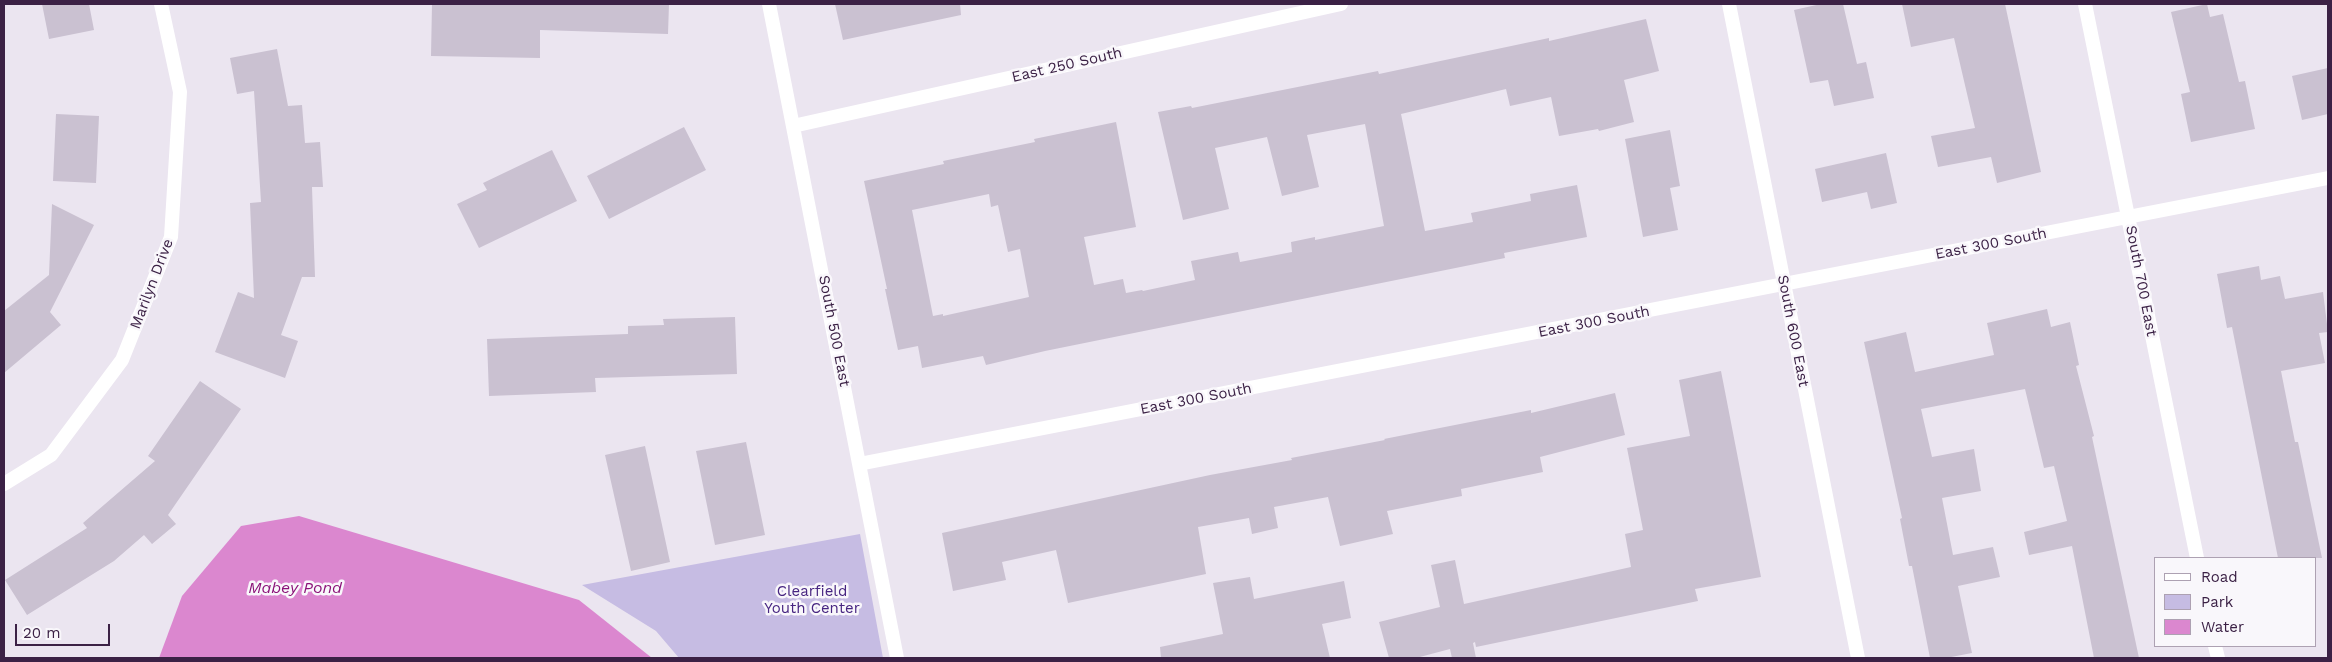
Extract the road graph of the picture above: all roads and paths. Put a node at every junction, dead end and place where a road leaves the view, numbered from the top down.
1 (161, 4) edge
2 (769, 4) edge
3 (1341, 4) edge
4 (1729, 4) edge
5 (2085, 4) edge
6 (793, 126) junction
7 (2328, 178) edge
8 (2128, 217) junction
9 (1784, 285) junction
10 (860, 464) junction
11 (4, 484) edge
12 (2197, 557) edge
13 (897, 658) edge
14 (1857, 658) edge

1 - 11 street, Marilyn Drive
2 - 6 street, South 500 East
3 - 6 street, East 250 South
4 - 9 street, South 600 East
5 - 8 street, South 700 East
6 - 10 street, South 500 East
7 - 8 street, East 300 South
8 - 9 street, East 300 South
8 - 12 street, South 700 East
9 - 10 street, East 300 South
9 - 14 street, South 600 East
10 - 13 street, South 500 East

